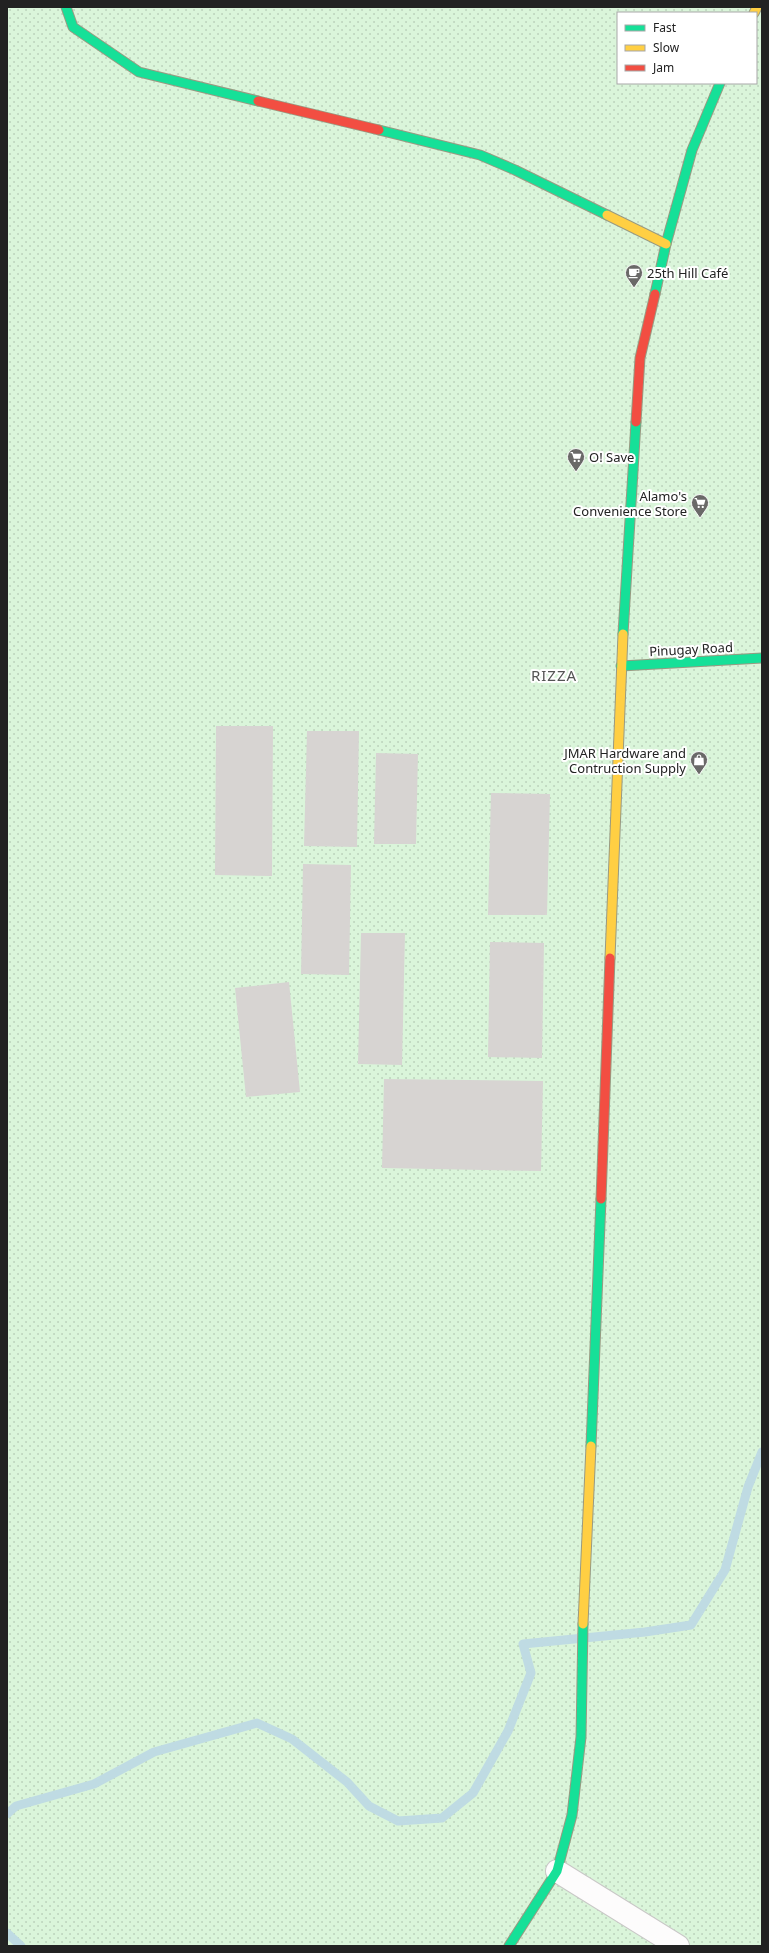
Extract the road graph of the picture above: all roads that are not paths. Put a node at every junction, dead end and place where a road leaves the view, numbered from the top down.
1 (66, 7) edge
2 (720, 84) edge
3 (666, 244) junction
4 (762, 658) edge
5 (621, 666) junction
6 (557, 1871) junction
7 (509, 1946) edge
8 (678, 1946) edge

1 - 3 main road
2 - 3 main road
3 - 5 main road
4 - 5 main road, Pinugay Road
5 - 6 main road
6 - 7 main road
6 - 8 street

